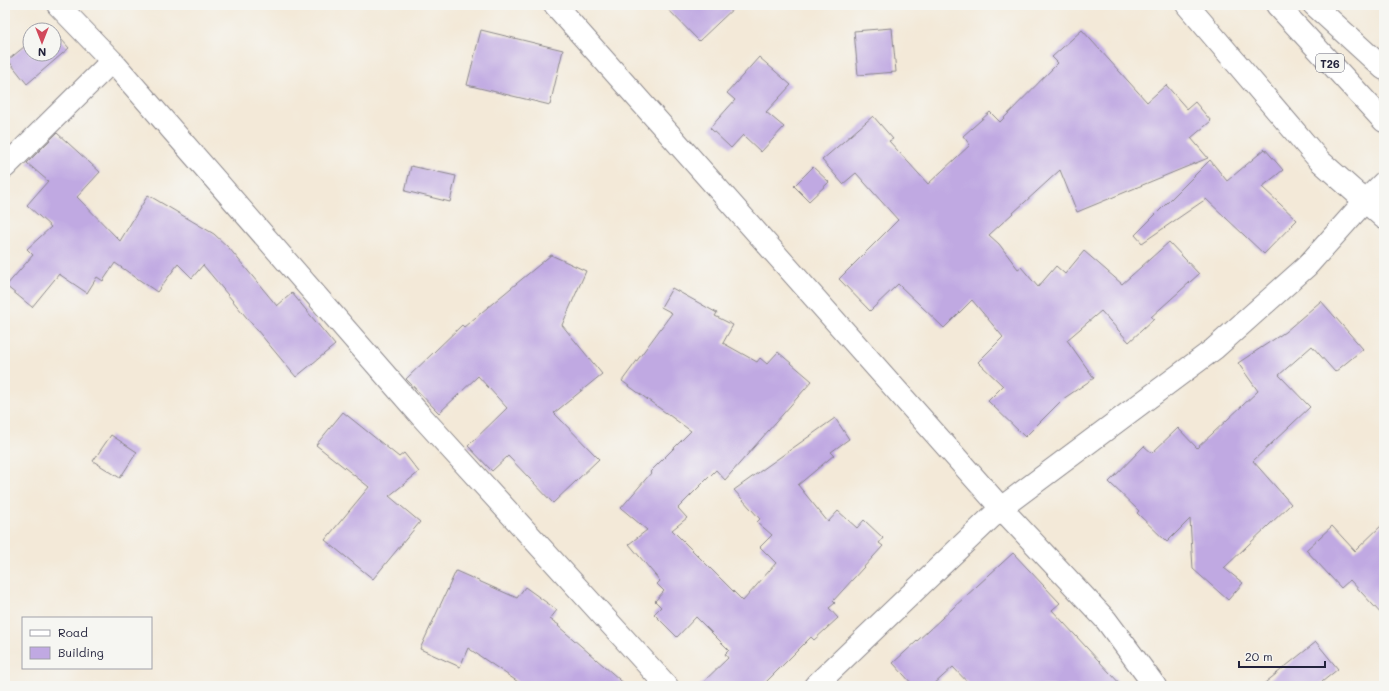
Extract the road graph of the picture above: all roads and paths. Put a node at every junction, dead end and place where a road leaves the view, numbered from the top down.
1 (58, 5) edge
2 (555, 5) edge
3 (1187, 5) edge
4 (1277, 5) edge
5 (1314, 5) edge
6 (112, 61) junction
7 (1384, 69) edge
8 (1384, 121) edge
9 (5, 167) edge
10 (1384, 182) edge
11 (1364, 201) junction
12 (1384, 218) edge
13 (1001, 508) junction
14 (668, 686) edge
15 (815, 686) edge
16 (1155, 686) edge

1 - 6 main road
2 - 13 main road
3 - 11 main road
4 - 8 main road, T26
5 - 7 main road
6 - 9 main road
6 - 14 main road
10 - 11 main road
11 - 12 main road
11 - 13 main road
13 - 15 main road
13 - 16 main road

